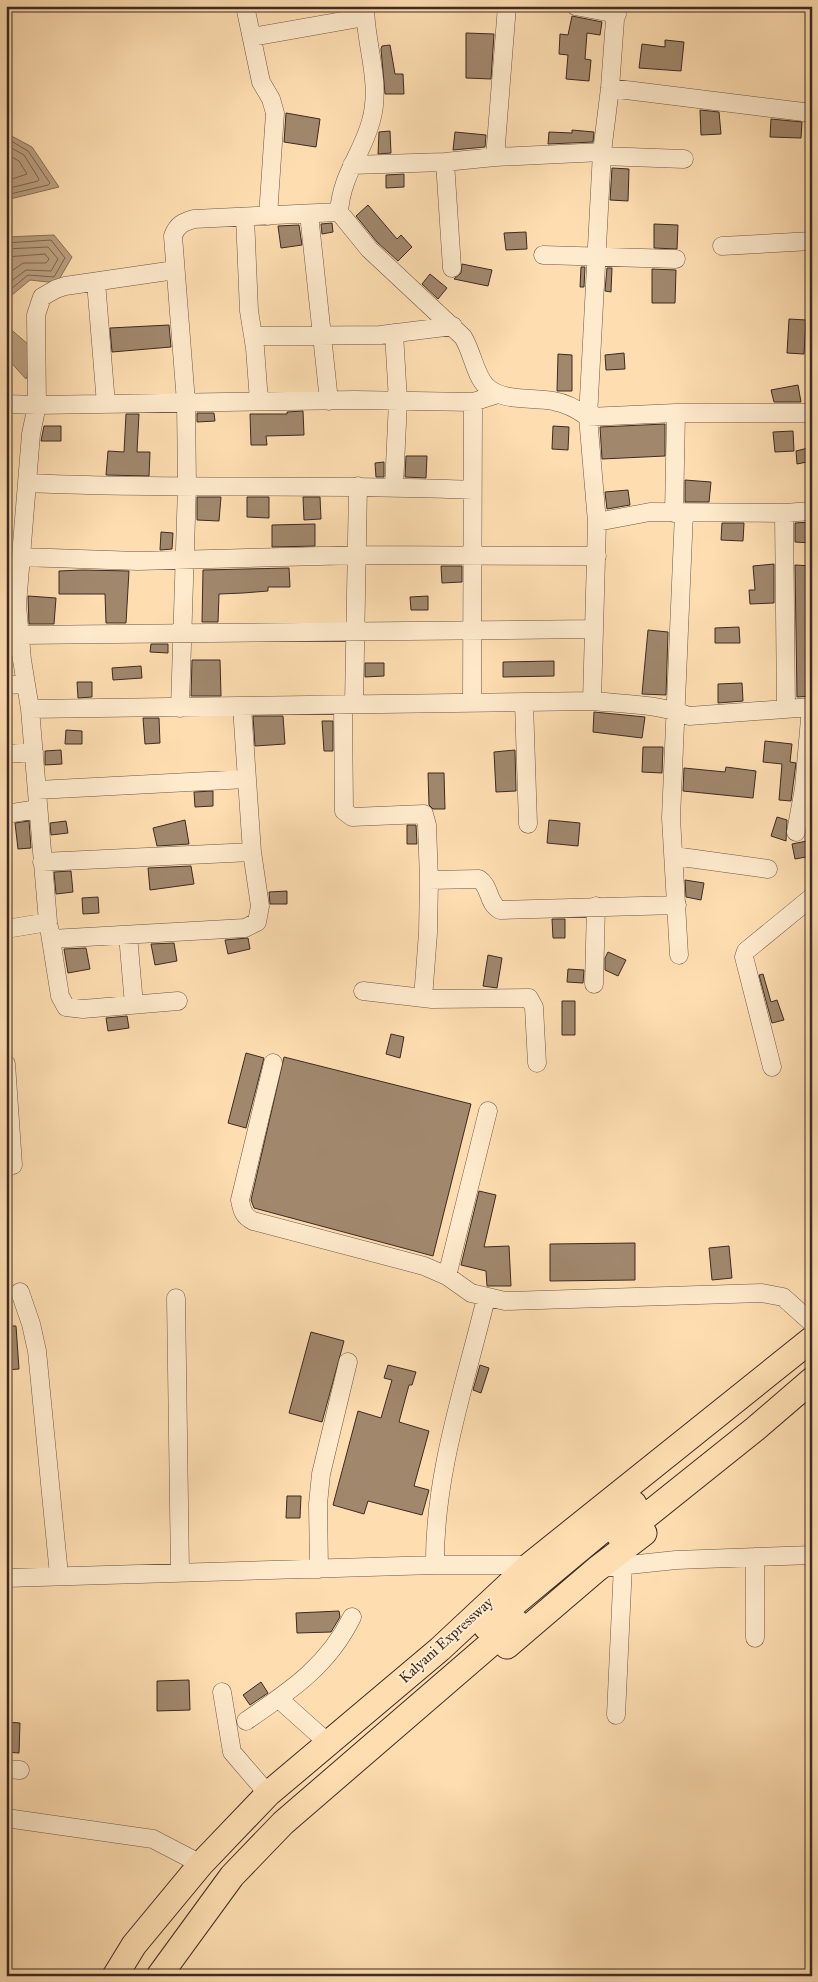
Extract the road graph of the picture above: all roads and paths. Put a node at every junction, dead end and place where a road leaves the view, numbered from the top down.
1 (245, 6) edge
2 (507, 6) edge
3 (576, 6) edge
4 (616, 10) edge
5 (365, 12) edge
6 (252, 37) junction
7 (610, 88) junction
8 (812, 114) edge
9 (602, 154) junction
10 (494, 157) junction
11 (684, 158) dead end
12 (445, 162) junction
13 (352, 165) junction
14 (339, 212) junction
15 (309, 214) junction
16 (268, 216) junction
17 (245, 217) junction
18 (812, 241) edge
19 (722, 246) dead end
20 (543, 254) dead end
21 (596, 257) junction
22 (676, 258) dead end
23 (452, 268) dead end
24 (174, 270) junction
25 (96, 282) junction
26 (453, 326) junction
27 (394, 333) junction
28 (321, 334) junction
29 (253, 336) junction
30 (495, 395) junction
31 (259, 401) junction
32 (329, 401) junction
33 (398, 401) junction
34 (186, 402) junction
35 (473, 402) junction
36 (6, 404) edge
37 (106, 404) junction
38 (37, 405) junction
39 (812, 413) edge
40 (676, 414) junction
41 (588, 416) junction
42 (27, 484) junction
43 (187, 486) junction
44 (358, 486) junction
45 (394, 487) junction
46 (472, 490) junction
47 (812, 511) edge
48 (679, 513) junction
49 (784, 513) junction
50 (598, 522) junction
51 (358, 555) junction
52 (471, 555) junction
53 (596, 556) junction
54 (22, 557) junction
55 (185, 559) junction
56 (471, 629) junction
57 (594, 629) junction
58 (354, 631) junction
59 (183, 634) junction
60 (16, 643) edge
61 (26, 684) junction
62 (6, 685) edge
63 (592, 701) junction
64 (472, 702) junction
65 (524, 702) junction
66 (349, 704) junction
67 (242, 707) junction
68 (811, 707) edge
69 (180, 708) junction
70 (786, 708) junction
71 (30, 709) junction
72 (675, 711) junction
73 (34, 752) junction
74 (6, 754) edge
75 (247, 780) junction
76 (37, 790) junction
77 (38, 808) junction
78 (6, 814) edge
79 (528, 824) dead end
80 (796, 832) dead end
81 (252, 852) junction
82 (674, 856) junction
83 (42, 862) junction
84 (768, 869) dead end
85 (429, 880) junction
86 (812, 897) edge
87 (677, 905) junction
88 (596, 906) junction
89 (6, 929) edge
90 (49, 930) junction
91 (128, 935) junction
92 (679, 956) dead end
93 (594, 984) dead end
94 (363, 991) dead end
95 (423, 998) junction
96 (178, 1001) dead end
97 (134, 1005) junction
98 (273, 1063) dead end
99 (537, 1063) dead end
100 (6, 1064) edge
101 (772, 1067) dead end
102 (488, 1110) dead end
103 (13, 1166) dead end
104 (447, 1276) junction
105 (20, 1292) dead end
106 (176, 1298) dead end
107 (486, 1298) junction
108 (812, 1323) edge
109 (812, 1339) edge
110 (812, 1355) edge
111 (348, 1362) dead end
112 (812, 1380) edge
113 (812, 1399) edge
114 (812, 1555) edge
115 (755, 1557) junction
116 (435, 1565) junction
117 (530, 1565) junction
118 (623, 1565) junction
119 (319, 1569) junction
120 (597, 1569) junction
121 (180, 1572) junction
122 (59, 1575) junction
123 (6, 1578) edge
124 (352, 1617) dead end
125 (755, 1638) dead end
126 (222, 1692) dead end
127 (279, 1699) junction
128 (616, 1715) dead end
129 (246, 1722) dead end
130 (327, 1742) junction
131 (268, 1794) junction
132 (6, 1818) edge
133 (201, 1864) junction
134 (115, 1976) edge
135 (130, 1976) edge
136 (159, 1976) edge
137 (172, 1976) edge

1 - 6 street
2 - 10 street
3 - 4 street
4 - 7 street
5 - 6 street
5 - 13 street
6 - 16 street
7 - 8 street
7 - 9 street
9 - 10 street
9 - 11 street
9 - 21 street
10 - 12 street
12 - 13 street
12 - 23 street
13 - 14 street
14 - 15 street
14 - 26 street
15 - 16 street
15 - 28 street
16 - 17 street
17 - 24 street
17 - 29 street
18 - 19 street
20 - 21 street
21 - 22 street
21 - 41 street
24 - 25 street
24 - 34 street
25 - 37 street
25 - 38 street
26 - 27 street
26 - 30 street
27 - 28 street
27 - 33 street
28 - 29 street
28 - 32 street
29 - 31 street
30 - 35 street
30 - 41 street
31 - 32 street
31 - 34 street
32 - 33 street
33 - 35 street
33 - 45 street
34 - 37 street
34 - 43 street
35 - 46 street
36 - 38 street
37 - 38 street
38 - 42 street
39 - 40 street
40 - 41 street
40 - 48 street
41 - 50 street
42 - 43 street
42 - 54 street
43 - 44 street
43 - 55 street
44 - 45 street
44 - 51 street
45 - 46 street
46 - 52 street
47 - 49 street
48 - 49 street
48 - 50 street
48 - 72 street
49 - 70 street
50 - 53 street
51 - 52 street
51 - 55 street
51 - 58 street
52 - 53 street
52 - 56 street
53 - 57 street
54 - 55 street
54 - 60 street
55 - 59 street
56 - 57 street
56 - 58 street
56 - 64 street
57 - 63 street
58 - 59 street
58 - 66 street
59 - 60 street
59 - 69 street
60 - 61 street
61 - 62 street
61 - 71 street
63 - 65 street
63 - 72 street
64 - 65 street
64 - 66 street
65 - 79 street
66 - 67 street
66 - 85 street
67 - 69 street
67 - 75 street
68 - 70 street
68 - 80 street
69 - 71 street
70 - 72 street
71 - 73 street
72 - 82 street
73 - 74 street
73 - 76 street
75 - 76 street
75 - 81 street
76 - 77 street
77 - 78 street
77 - 83 street
81 - 83 street
81 - 91 street
82 - 84 street
82 - 87 street
83 - 90 street
85 - 88 street
85 - 95 street
86 - 101 street
87 - 88 street
87 - 92 street
88 - 93 street
89 - 90 street
90 - 91 street
90 - 97 street
91 - 97 street
94 - 95 street
95 - 99 street
96 - 97 street
98 - 104 street
100 - 103 street
102 - 104 street
104 - 107 street
105 - 122 street
106 - 121 street
107 - 108 street
107 - 116 street
109 - 117 highway, Kalyani Expressway
110 - 135 highway
111 - 119 street
112 - 136 highway
113 - 120 highway
114 - 115 street
115 - 118 street
115 - 125 street
116 - 117 street
116 - 119 street
117 - 130 highway, Kalyani Expressway
118 - 120 street
118 - 128 street
119 - 121 street
120 - 137 highway
121 - 122 street
122 - 123 street
124 - 127 street
126 - 131 street
127 - 129 street
127 - 130 street
130 - 131 highway, Kalyani Expressway
131 - 133 highway, Kalyani Expressway
132 - 133 street
133 - 134 highway, Kalyani Expressway

